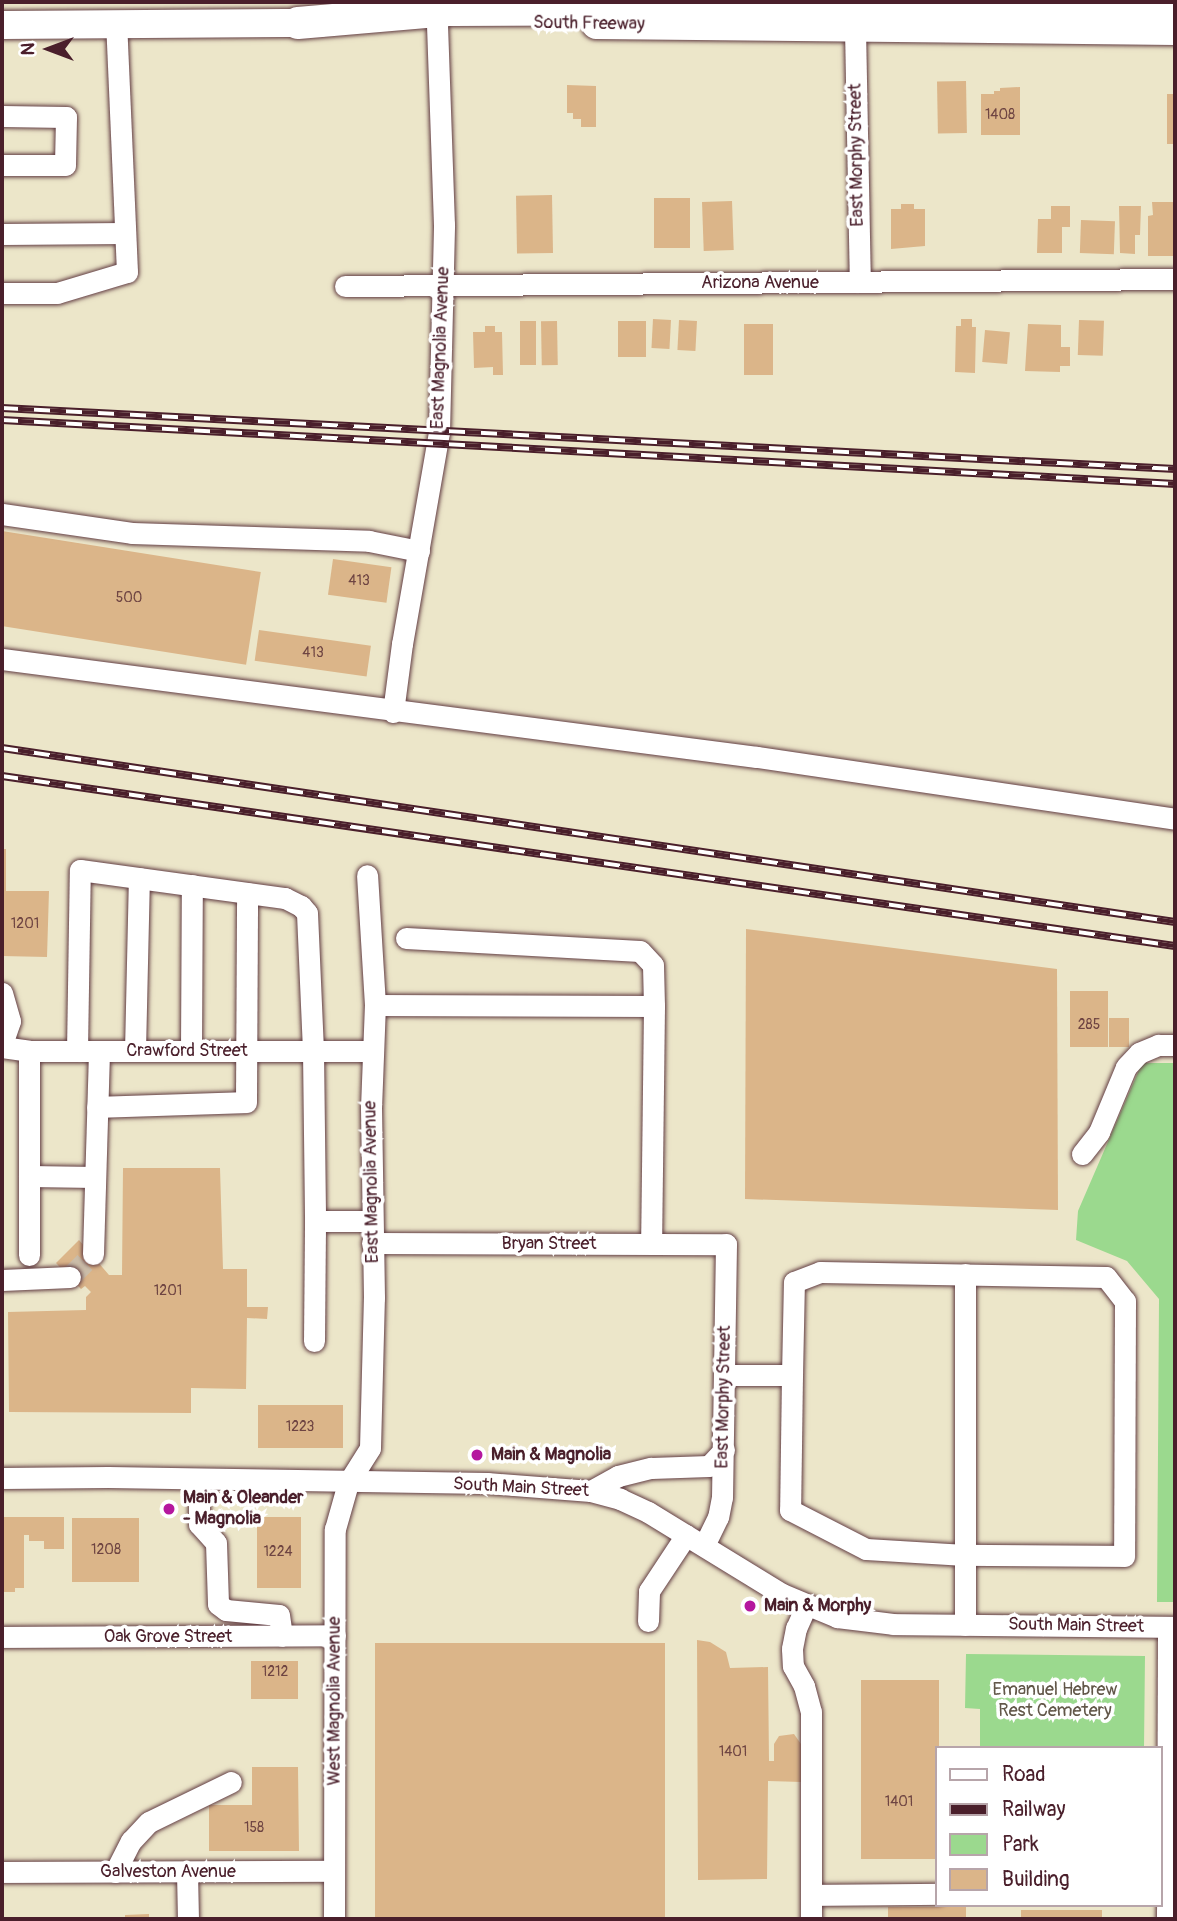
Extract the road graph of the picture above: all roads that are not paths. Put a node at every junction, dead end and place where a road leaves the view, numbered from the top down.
1 (1175, 7) edge
2 (437, 22) junction
3 (298, 23) junction
4 (116, 24) junction
5 (2, 25) edge
6 (855, 28) junction
7 (1175, 31) edge
8 (2, 116) edge
9 (2, 165) edge
10 (125, 233) junction
11 (2, 234) edge
12 (1175, 279) edge
13 (860, 282) junction
14 (442, 285) junction
15 (345, 286) dead end
16 (2, 293) edge
17 (2, 514) edge
18 (419, 551) junction
19 (2, 659) edge
20 (393, 712) junction
21 (1175, 819) edge
22 (367, 875) dead end
23 (139, 878) junction
24 (192, 885) junction
25 (247, 893) junction
26 (406, 938) dead end
27 (2, 993) edge
28 (375, 1005) junction
29 (654, 1006) junction
30 (1167, 1045) edge
31 (2, 1046) edge
32 (29, 1051) junction
33 (88, 1051) junction
34 (135, 1051) junction
35 (191, 1051) junction
36 (245, 1051) junction
37 (313, 1051) junction
38 (372, 1051) junction
39 (97, 1107) junction
40 (1083, 1154) dead end
41 (29, 1176) junction
42 (95, 1177) junction
43 (316, 1221) junction
44 (372, 1222) junction
45 (372, 1244) junction
46 (651, 1244) junction
47 (726, 1244) joint
48 (93, 1254) tunnel mouth
49 (29, 1255) dead end
50 (965, 1274) junction
51 (70, 1277) tunnel mouth
52 (2, 1280) edge
53 (314, 1341) dead end
54 (724, 1375) junction
55 (792, 1375) junction
56 (723, 1450) junction
57 (2, 1478) edge
58 (199, 1479) junction
59 (348, 1483) junction
60 (592, 1490) junction
61 (695, 1540) junction
62 (965, 1555) junction
63 (807, 1606) junction
64 (648, 1621) dead end
65 (965, 1625) junction
66 (1172, 1627) edge
67 (335, 1635) junction
68 (282, 1636) junction
69 (2, 1637) edge
70 (232, 1782) dead end
71 (334, 1871) junction
72 (2, 1872) edge
73 (115, 1872) junction
74 (187, 1872) junction
75 (936, 1894) edge
76 (811, 1895) junction
77 (188, 1919) edge
78 (334, 1919) edge
79 (811, 1919) edge
80 (1167, 1919) edge

1 - 3 highway
2 - 3 main road, South Freeway
2 - 6 main road, South Freeway
2 - 14 street, East Magnolia Avenue
3 - 4 main road, South Freeway
4 - 5 main road, South Freeway
4 - 10 street
6 - 7 main road, South Freeway
6 - 13 street, East Morphy Street
8 - 9 street
10 - 11 street
10 - 16 street
12 - 13 street, Arizona Avenue
13 - 14 street, Arizona Avenue
14 - 15 street, Arizona Avenue
14 - 18 street, East Magnolia Avenue
17 - 18 street
18 - 20 street, East Magnolia Avenue
19 - 20 street
20 - 21 street
22 - 28 street, East Magnolia Avenue
23 - 24 street
23 - 33 street
23 - 34 street
24 - 25 street
24 - 35 street
25 - 36 street
25 - 37 street
26 - 29 street
27 - 31 street
28 - 29 street
28 - 38 street, East Magnolia Avenue
29 - 46 street
30 - 40 street
31 - 32 street, Crawford Street
32 - 33 street, Crawford Street
32 - 41 street
33 - 34 street, Crawford Street
33 - 39 street
34 - 35 street, Crawford Street
35 - 36 street, Crawford Street
36 - 37 street, Crawford Street
36 - 39 street
37 - 38 street, Crawford Street
37 - 43 street
38 - 44 street, East Magnolia Avenue
39 - 42 street
41 - 42 street
41 - 49 street
42 - 48 street
43 - 44 street
43 - 53 street
44 - 45 street, East Magnolia Avenue
45 - 46 street, Bryan Street
45 - 59 street, East Magnolia Avenue
46 - 47 street, Bryan Street
47 - 54 street, East Morphy Street
50 - 55 street
50 - 62 street
50 - 62 street
51 - 52 street
54 - 55 street
54 - 56 street, East Morphy Street
55 - 62 street
56 - 60 street
56 - 61 street, East Morphy Street
57 - 58 street, South Main Street
58 - 59 street, South Main Street
58 - 68 street
59 - 60 street, South Main Street
59 - 67 street, West Magnolia Avenue
60 - 61 street, South Main Street
61 - 63 street, South Main Street
61 - 64 street, East Morphy Street
62 - 65 street
63 - 65 street, South Main Street
63 - 76 street
65 - 66 street, South Main Street
66 - 80 street
67 - 68 street, Oak Grove Street
67 - 71 street, West Magnolia Avenue
68 - 69 street, Oak Grove Street
70 - 73 street
71 - 74 street, Galveston Avenue
71 - 78 street, West Magnolia Avenue
72 - 73 street, Galveston Avenue
73 - 74 street, Galveston Avenue
74 - 77 street
75 - 76 street
76 - 79 street

